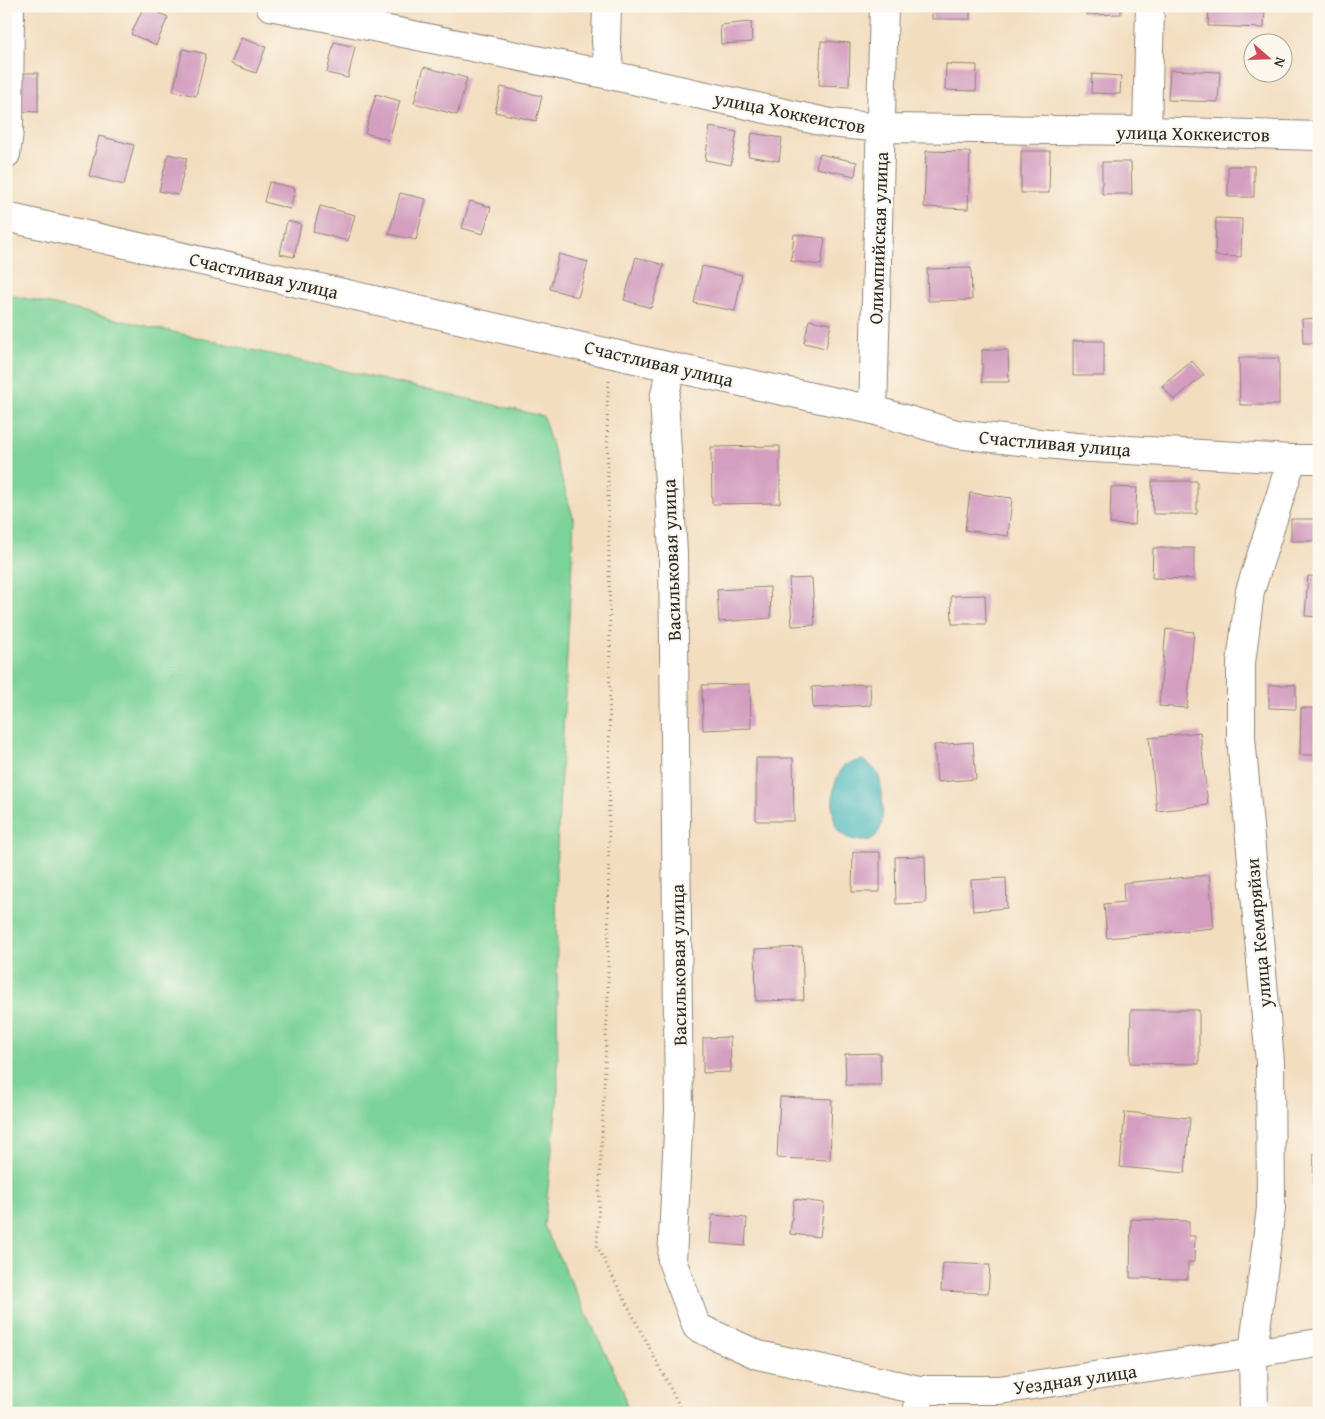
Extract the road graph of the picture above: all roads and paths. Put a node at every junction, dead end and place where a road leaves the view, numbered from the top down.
1 (10, 6) edge
2 (270, 6) edge
3 (606, 6) edge
4 (884, 6) edge
5 (1150, 6) edge
6 (334, 13) edge
7 (610, 75) junction
8 (882, 128) junction
9 (1148, 131) junction
10 (1319, 136) edge
11 (6, 154) edge
12 (6, 217) edge
13 (611, 353) junction
14 (671, 367) junction
15 (874, 410) junction
16 (1292, 459) junction
17 (1319, 459) edge
18 (1319, 1343) edge
19 (1253, 1353) junction
20 (919, 1401) edge
21 (684, 1413) edge
22 (1254, 1413) edge

1 - 11 street
2 - 6 street, улица Хоккеистов
3 - 7 street
4 - 8 street, Олимпийская улица
5 - 9 street
6 - 7 street, улица Хоккеистов
7 - 8 street, улица Хоккеистов
8 - 9 street, улица Хоккеистов
8 - 15 street, Олимпийская улица
9 - 10 street, улица Хоккеистов
12 - 13 street, Счастливая улица
13 - 14 street, Счастливая улица
13 - 21 path
14 - 15 street, Счастливая улица
14 - 20 street, Васильковая улица
15 - 16 street, Счастливая улица
16 - 17 street, Счастливая улица
16 - 19 street, улица Кемяряйзи
18 - 19 street, Уездная улица
19 - 20 street, Уездная улица
19 - 22 street, улица Кемяряйзи

